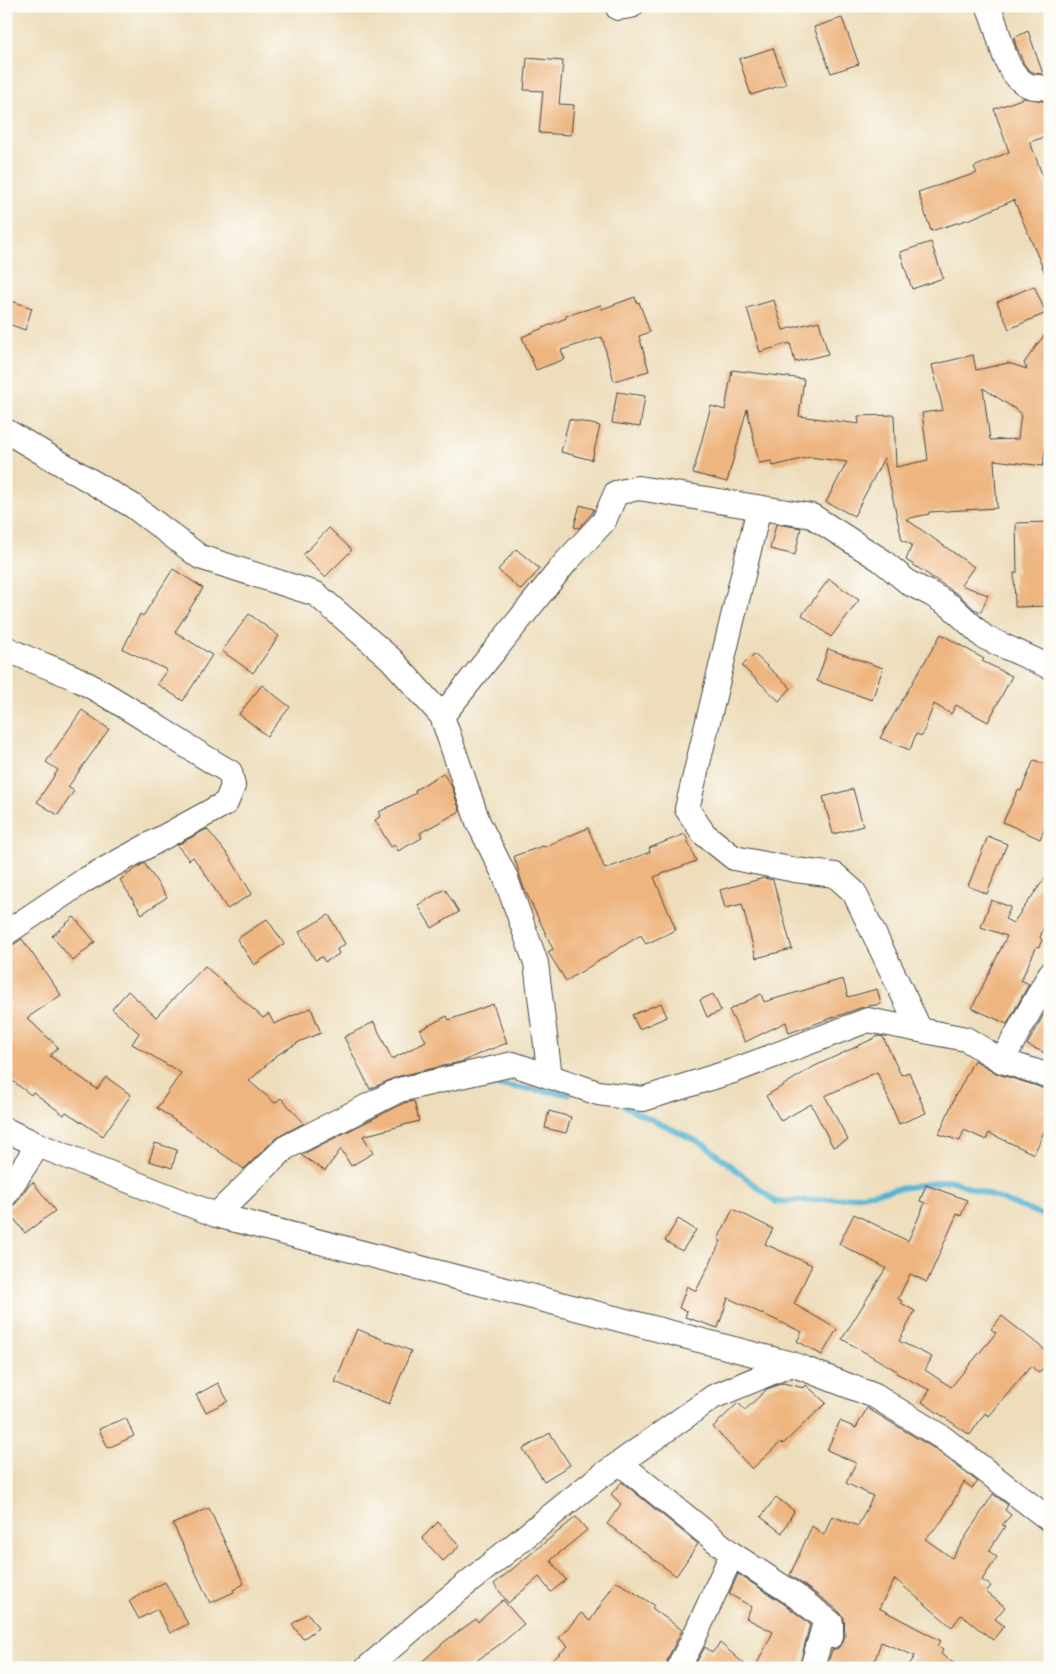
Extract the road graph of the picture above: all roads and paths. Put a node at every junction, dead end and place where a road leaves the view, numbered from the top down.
1 (988, 6) edge
2 (1050, 88) edge
3 (6, 432) edge
4 (759, 508) junction
5 (6, 648) edge
6 (1050, 667) edge
7 (442, 716) junction
8 (6, 933) edge
9 (1050, 974) edge
10 (920, 1030) junction
11 (1002, 1061) junction
12 (1050, 1076) edge
13 (550, 1077) junction
14 (6, 1130) edge
15 (38, 1145) junction
16 (6, 1194) edge
17 (216, 1215) junction
18 (792, 1364) junction
19 (620, 1463) junction
20 (1050, 1520) edge
21 (732, 1554) junction
22 (367, 1668) edge
23 (683, 1668) edge
24 (812, 1668) edge

1 - 2 street
3 - 7 street
4 - 6 street
4 - 7 street
4 - 10 street
5 - 8 street
7 - 13 street
9 - 11 street
10 - 11 street
10 - 13 street
11 - 12 street
13 - 17 street
14 - 15 street
15 - 16 street
15 - 17 street
17 - 18 street
18 - 19 street
18 - 20 street
19 - 21 street
19 - 22 street
21 - 23 street
21 - 24 street

